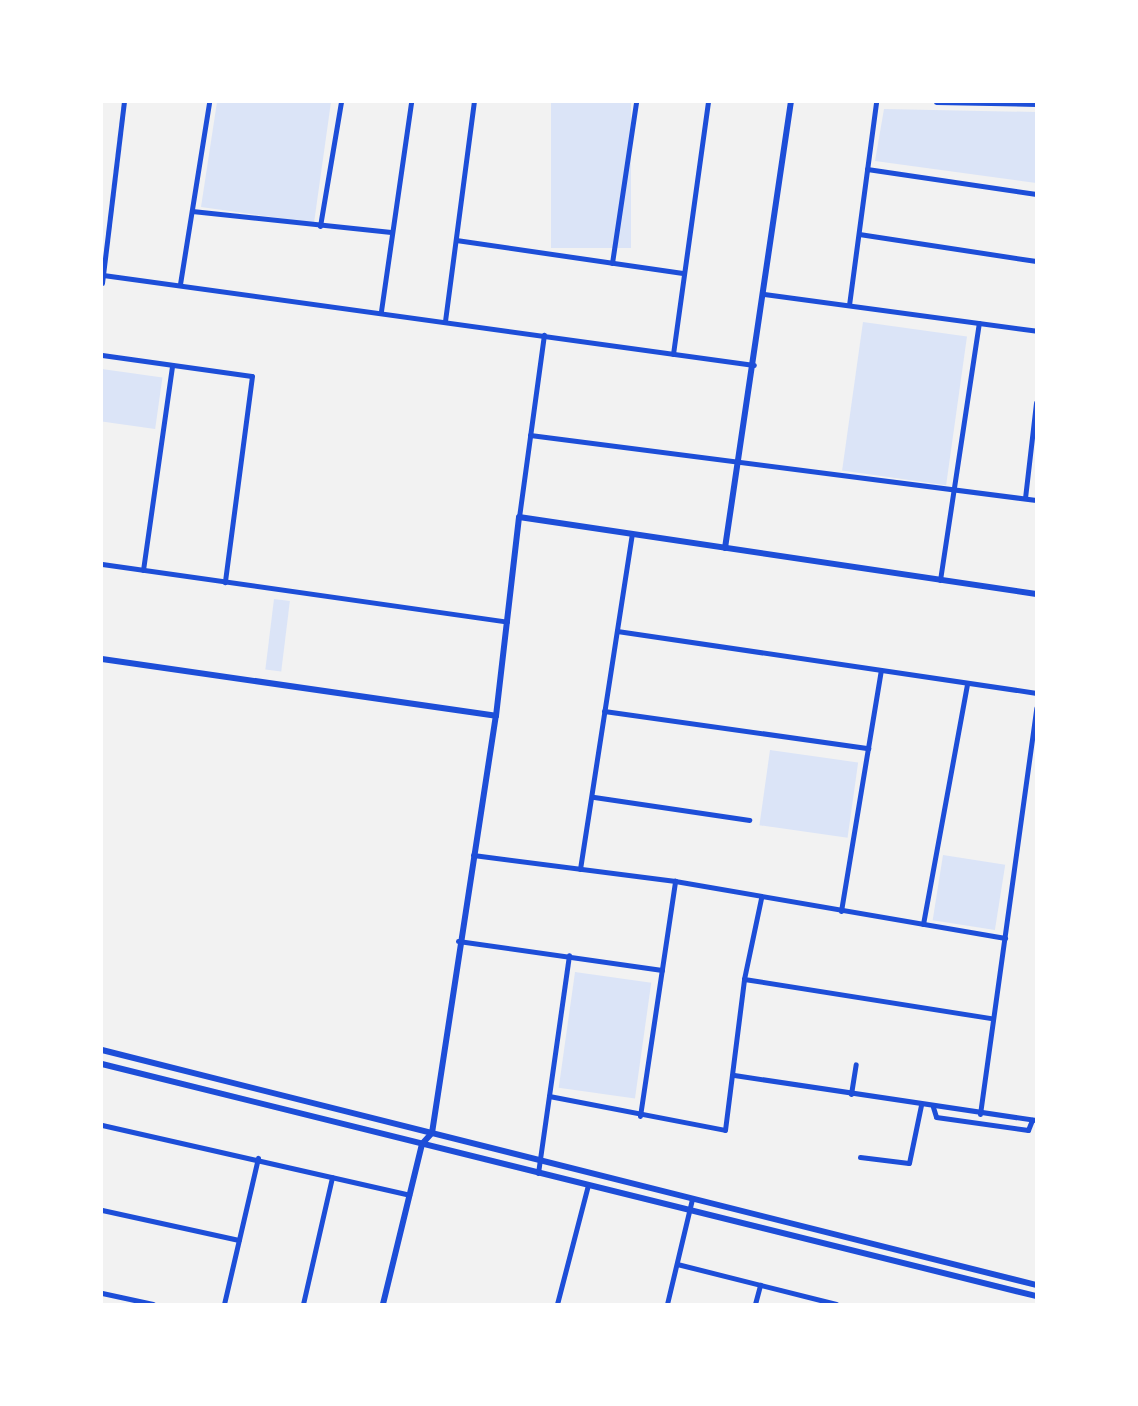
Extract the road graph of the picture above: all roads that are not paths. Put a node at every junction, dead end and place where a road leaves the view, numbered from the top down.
1 (124, 102) edge
2 (209, 102) edge
3 (341, 102) edge
4 (411, 102) edge
5 (474, 102) edge
6 (636, 102) edge
7 (708, 102) edge
8 (791, 102) edge
9 (876, 102) edge
10 (936, 102) edge
11 (1037, 104) edge
12 (867, 169) junction
13 (1037, 194) edge
14 (192, 211) junction
15 (320, 226) junction
16 (391, 232) junction
17 (859, 234) junction
18 (456, 240) junction
19 (1037, 261) edge
20 (612, 263) junction
21 (683, 273) junction
22 (103, 275) edge
23 (102, 284) edge
24 (180, 284) junction
25 (765, 294) junction
26 (849, 305) junction
27 (381, 312) junction
28 (445, 321) junction
29 (979, 323) junction
30 (1037, 331) edge
31 (544, 335) junction
32 (673, 354) junction
33 (102, 355) edge
34 (172, 365) junction
35 (754, 365) junction
36 (1037, 403) edge
37 (530, 435) junction
38 (739, 459) junction
39 (953, 488) junction
40 (1025, 498) junction
41 (1037, 500) edge
42 (519, 517) junction
43 (632, 534) junction
44 (725, 548) junction
45 (102, 564) edge
46 (143, 570) junction
47 (940, 580) junction
48 (225, 582) junction
49 (1037, 594) edge
50 (507, 622) junction
51 (617, 631) junction
52 (102, 659) edge
53 (881, 670) junction
54 (967, 684) junction
55 (1037, 692) edge
56 (1037, 708) edge
57 (604, 711) junction
58 (496, 716) junction
59 (868, 748) junction
60 (594, 797) junction
61 (749, 820) dead end
62 (473, 855) junction
63 (580, 869) junction
64 (675, 881) junction
65 (761, 898) junction
66 (841, 911) junction
67 (923, 924) junction
68 (1005, 937) junction
69 (458, 941) junction
70 (569, 955) junction
71 (662, 970) junction
72 (744, 979) junction
73 (991, 1018) junction
74 (102, 1050) edge
75 (102, 1064) edge
76 (856, 1064) dead end
77 (734, 1075) junction
78 (851, 1094) junction
79 (549, 1096) junction
80 (921, 1105) junction
81 (933, 1107) junction
82 (980, 1114) junction
83 (640, 1116) junction
84 (1034, 1120) edge
85 (102, 1125) edge
86 (432, 1133) junction
87 (422, 1144) junction
88 (860, 1157) dead end
89 (258, 1158) junction
90 (539, 1160) junction
91 (538, 1172) junction
92 (332, 1177) junction
93 (588, 1185) junction
94 (409, 1195) junction
95 (692, 1199) junction
96 (102, 1210) edge
97 (689, 1211) junction
98 (239, 1240) junction
99 (677, 1264) junction
100 (760, 1285) junction
101 (1037, 1285) edge
102 (102, 1293) edge
103 (1037, 1296) edge
104 (825, 1303) edge
105 (153, 1304) edge
106 (224, 1304) edge
107 (303, 1304) edge
108 (383, 1304) edge
109 (556, 1304) edge
110 (667, 1304) edge
111 (755, 1304) edge
112 (836, 1304) edge

1 - 22 street
2 - 14 street
3 - 15 street
4 - 16 street
5 - 18 street
6 - 20 street
7 - 21 street
8 - 25 street
9 - 12 street
10 - 11 street
12 - 13 street
12 - 17 street
14 - 15 street
14 - 24 street
15 - 16 street
16 - 27 street
17 - 19 street
17 - 26 street
18 - 20 street
18 - 28 street
20 - 21 street
21 - 32 street
22 - 23 street
22 - 24 street
24 - 27 street
25 - 26 street
25 - 35 street
26 - 29 street
27 - 28 street
28 - 31 street
29 - 30 street
29 - 39 street
31 - 32 street
31 - 37 street
32 - 35 street
33 - 34 street
34 - 46 street
34 - 48 street
35 - 38 street
36 - 40 street
37 - 38 street
37 - 42 street
38 - 39 street
38 - 44 street
39 - 40 street
39 - 47 street
40 - 41 street
42 - 43 street
42 - 50 street
43 - 44 street
43 - 51 street
44 - 47 street
45 - 46 street
46 - 48 street
47 - 49 street
48 - 50 street
50 - 58 street
51 - 53 street
51 - 57 street
52 - 58 street
53 - 54 street
53 - 59 street
54 - 55 street
54 - 67 street
56 - 68 street
57 - 59 street
57 - 60 street
58 - 62 street
59 - 66 street
60 - 61 street
60 - 63 street
62 - 63 street
62 - 69 street
63 - 64 street
64 - 65 street
64 - 71 street
65 - 66 street
65 - 72 street
66 - 67 street
67 - 68 street
68 - 73 street
69 - 70 street
69 - 86 street
70 - 71 street
70 - 79 street
71 - 83 street
72 - 73 street
72 - 77 street
73 - 82 street
74 - 86 street
75 - 87 street
76 - 78 street
77 - 78 street
77 - 83 street
78 - 80 street
79 - 83 street
79 - 90 street
80 - 81 street
80 - 88 street
81 - 82 street
81 - 84 street
82 - 84 street
85 - 89 street
86 - 87 street
86 - 90 street
87 - 91 street
87 - 94 street
89 - 92 street
89 - 98 street
90 - 91 street
90 - 95 street
91 - 93 street
92 - 94 street
92 - 107 street
93 - 97 street
93 - 109 street
94 - 108 street
95 - 97 street
95 - 101 street
96 - 98 street
97 - 99 street
97 - 103 street
98 - 106 street
99 - 100 street
99 - 110 street
100 - 104 street
100 - 111 street
102 - 105 street
104 - 112 street

